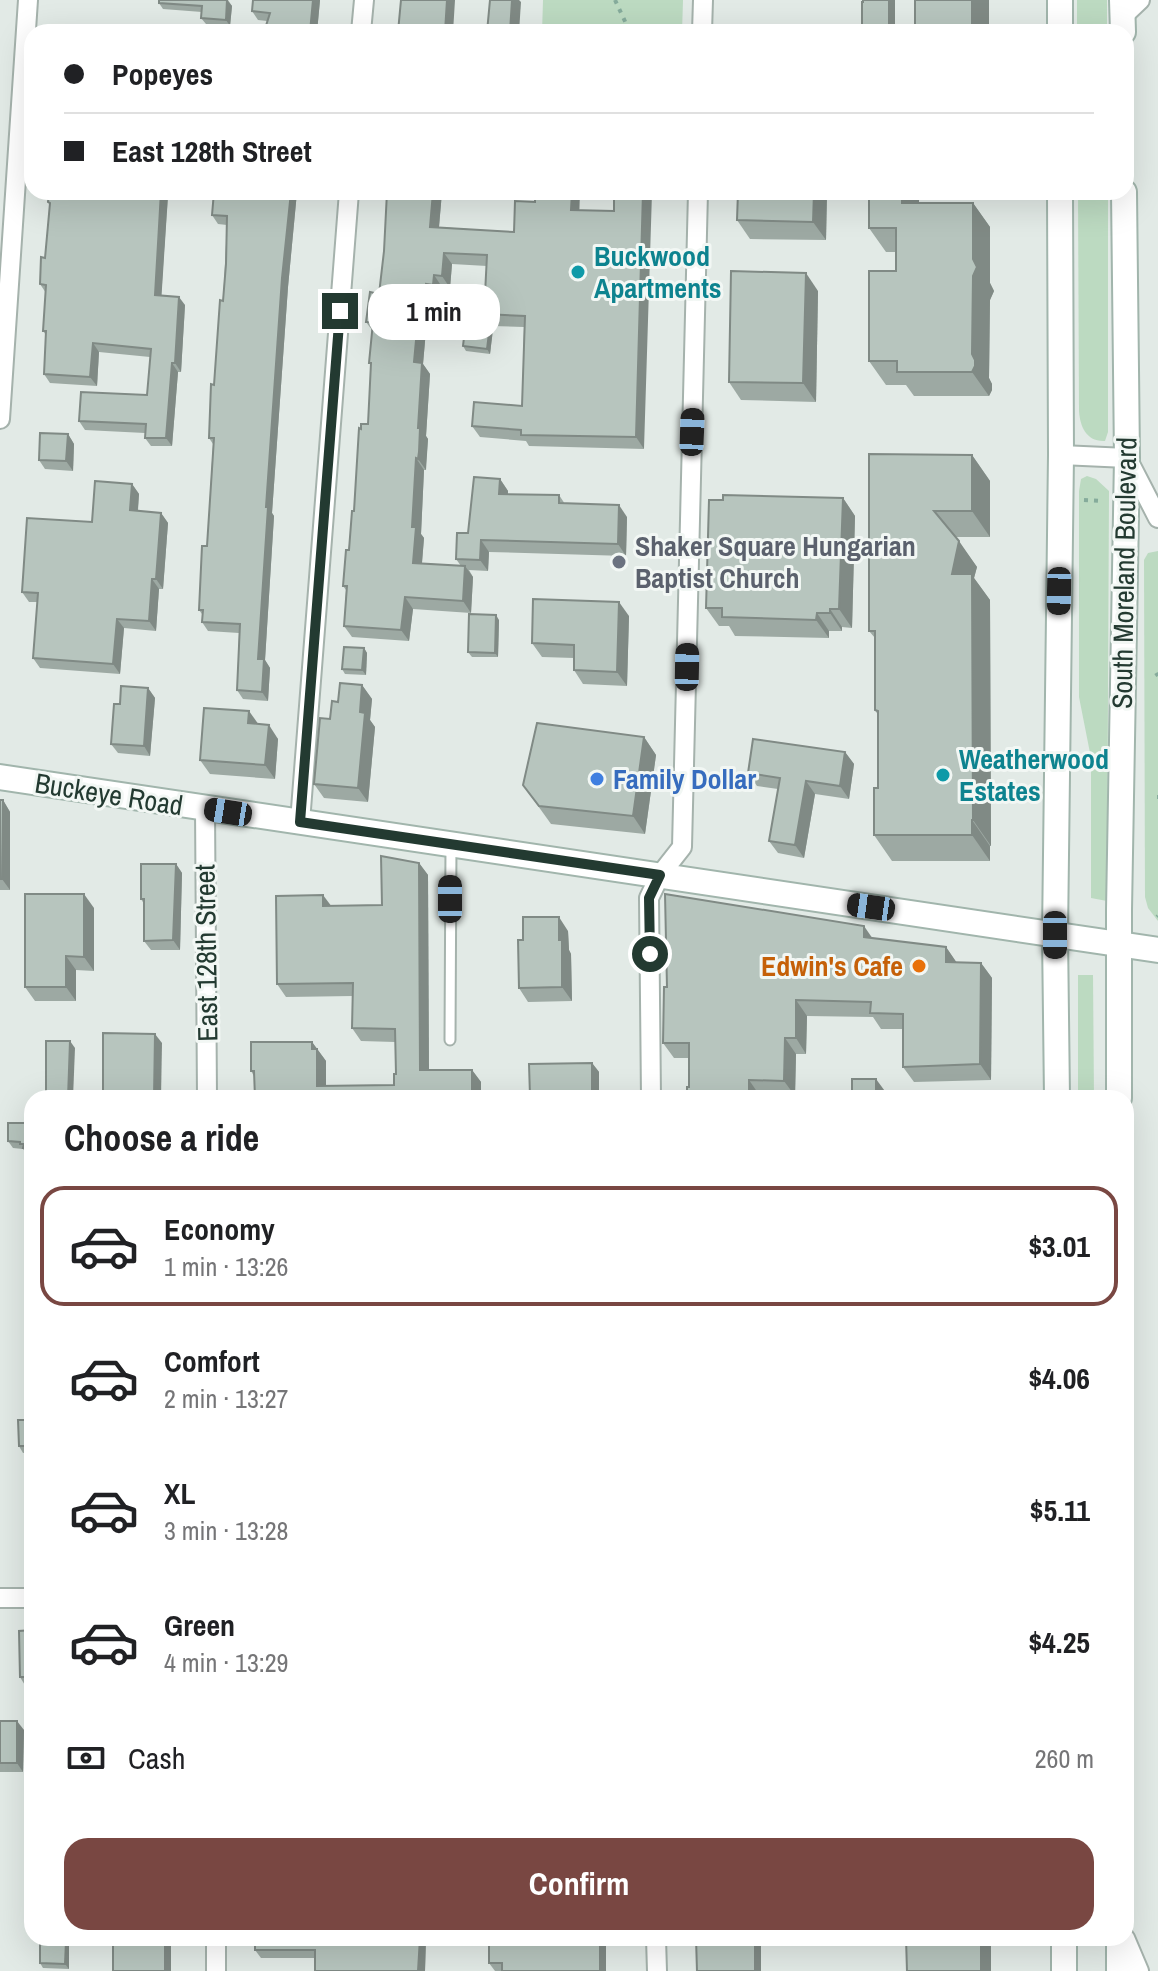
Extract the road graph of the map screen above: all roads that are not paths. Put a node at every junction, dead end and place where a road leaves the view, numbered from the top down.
1 (28, 0) edge
2 (364, 0) edge
3 (703, 0) edge
4 (1060, 0) edge
5 (26, 24) edge
6 (362, 24) edge
7 (702, 24) edge
8 (1060, 24) edge
9 (24, 60) edge
10 (348, 200) edge
11 (698, 200) edge
12 (1060, 200) edge
13 (1124, 200) edge
14 (0, 419) edge
15 (1061, 455) junction
16 (1127, 458) junction
17 (1158, 518) edge
18 (0, 777) edge
19 (205, 808) junction
20 (300, 822) junction
21 (451, 845) junction
22 (660, 875) junction
23 (1055, 935) junction
24 (1119, 944) junction
25 (1158, 950) edge
26 (450, 1040) dead end
27 (207, 1090) edge
28 (651, 1090) edge
29 (1057, 1090) edge
30 (1119, 1090) edge
31 (0, 1598) edge
32 (24, 1598) edge
33 (216, 1946) edge
34 (656, 1946) edge
35 (1064, 1946) edge
36 (1121, 1946) edge
37 (1126, 1946) edge
38 (216, 1971) edge
39 (657, 1971) edge
40 (1064, 1971) edge
41 (1119, 1971) edge
42 (1139, 1971) edge

1 - 5 street
2 - 6 street
3 - 7 street
4 - 8 street
9 - 14 street
10 - 20 street
11 - 22 street
12 - 15 street
13 - 16 street, South Moreland Boulevard
15 - 16 street
15 - 23 street
16 - 17 street
16 - 24 street, South Moreland Boulevard
18 - 19 street, Buckeye Road
19 - 20 street, Buckeye Road
19 - 27 street, East 128th Street
20 - 21 street, Buckeye Road
21 - 22 street, Buckeye Road
21 - 26 lane
22 - 23 street, Buckeye Road
22 - 28 street
23 - 24 street, Buckeye Road
23 - 29 street
24 - 25 street, Buckeye Road
24 - 30 street, South Moreland Boulevard
31 - 32 street
33 - 38 street
34 - 39 street
35 - 40 street
36 - 41 street
37 - 42 street

